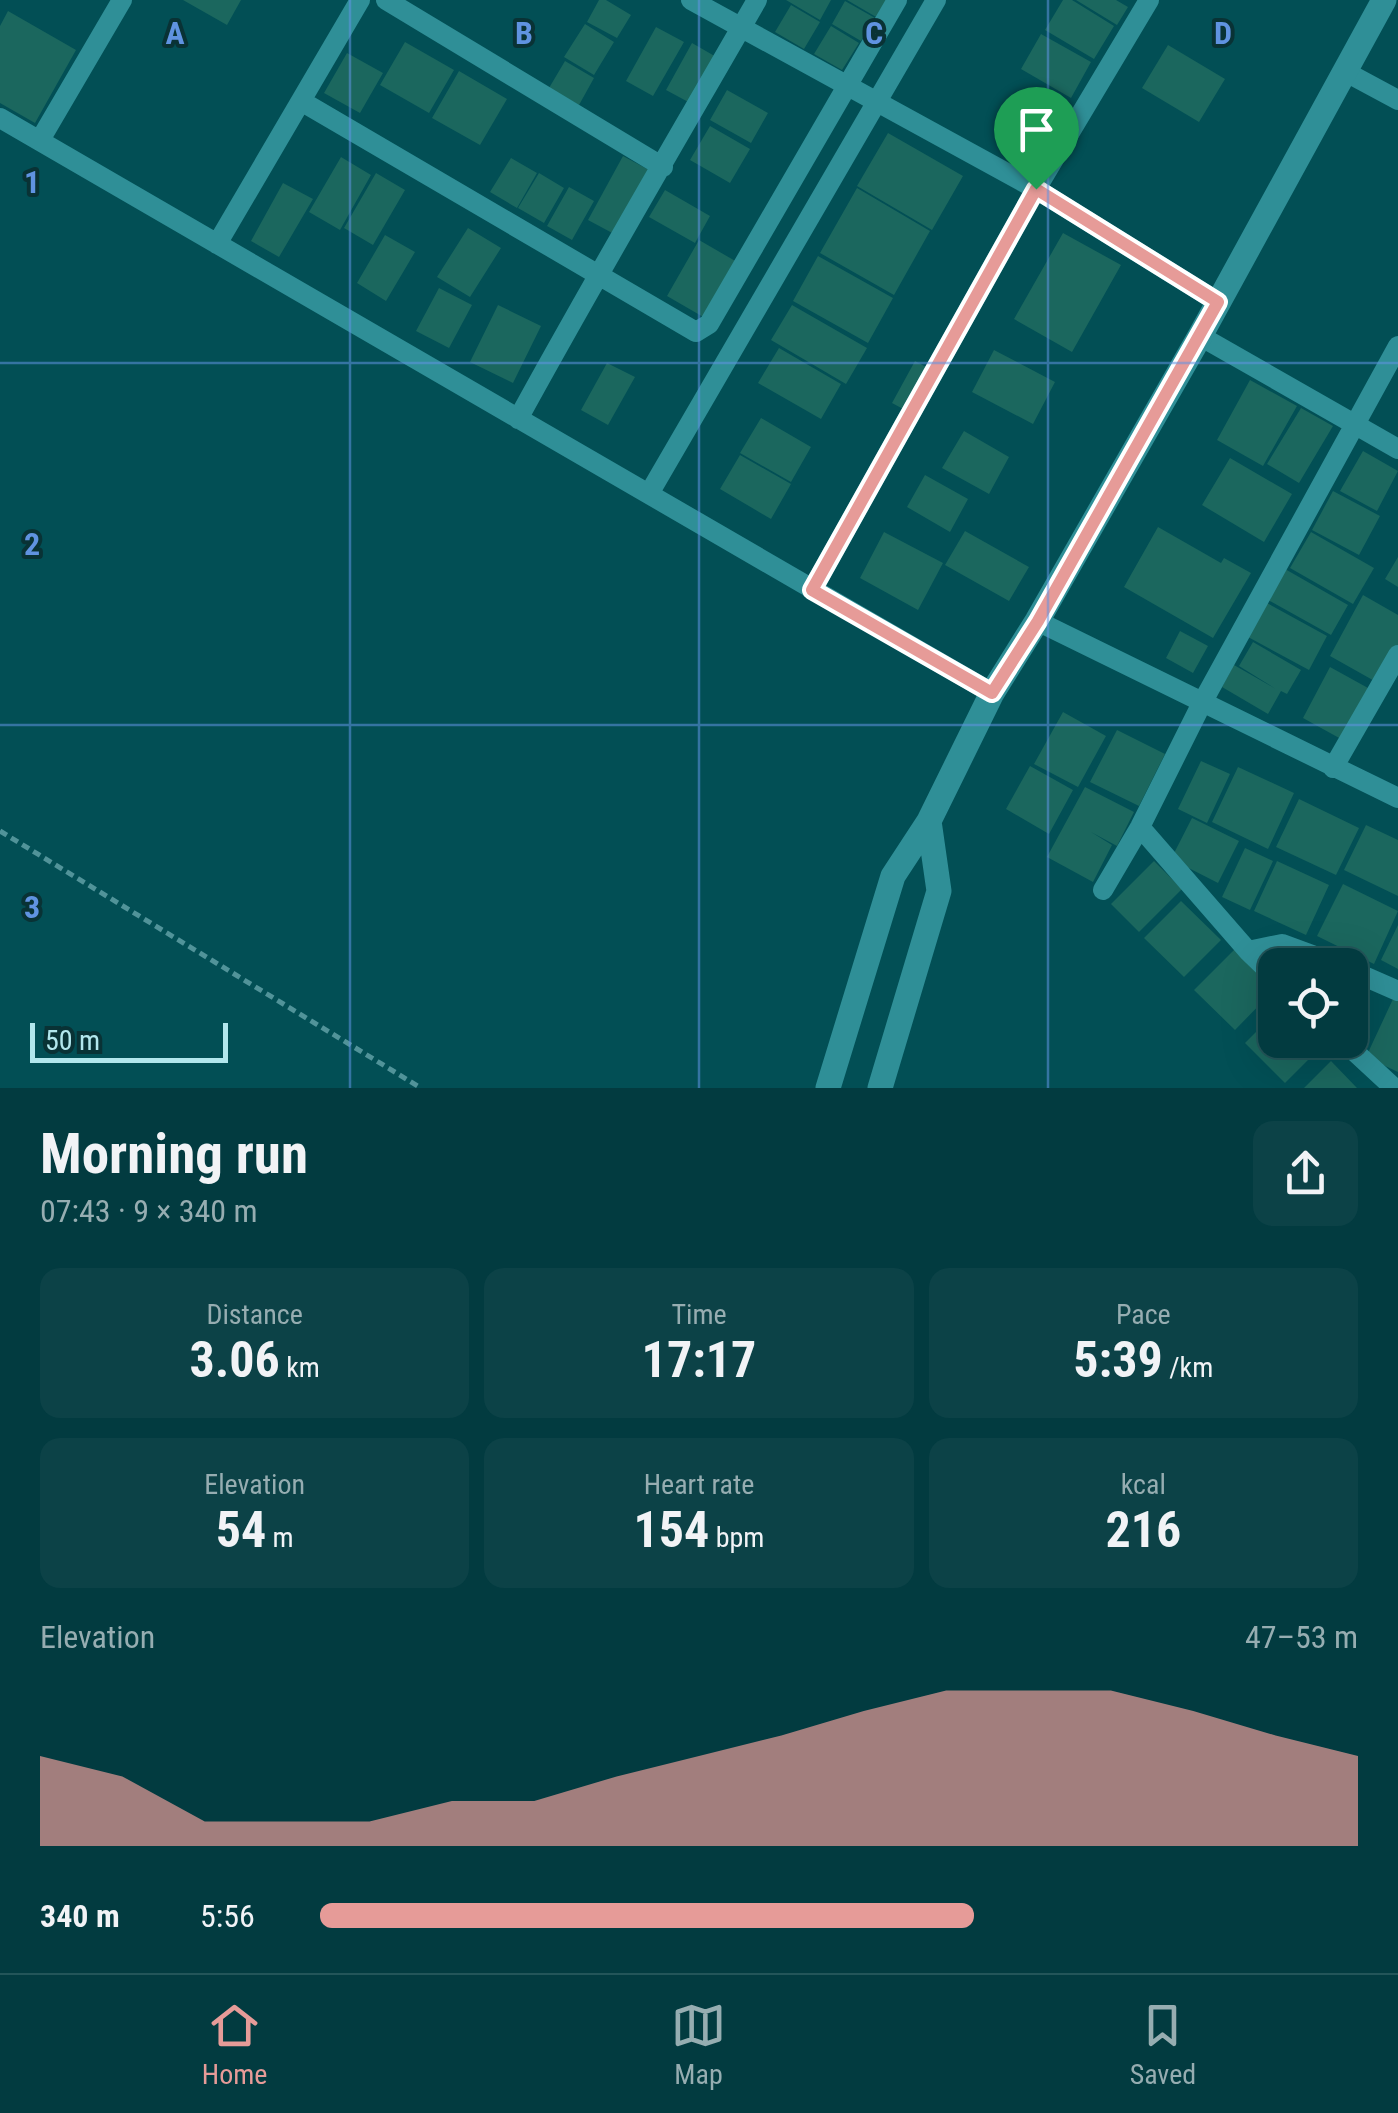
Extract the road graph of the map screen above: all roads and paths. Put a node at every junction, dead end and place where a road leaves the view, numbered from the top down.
1 (122, 0) edge
2 (360, 0) edge
3 (386, 0) edge
4 (691, 0) edge
5 (757, 0) edge
6 (897, 0) edge
7 (936, 0) edge
8 (1149, 0) edge
9 (1384, 0) edge
10 (741, 28) junction
11 (1344, 71) junction
12 (845, 86) junction
13 (1398, 100) edge
14 (301, 102) junction
15 (875, 103) junction
16 (0, 118) edge
17 (40, 140) junction
18 (663, 167) junction
19 (1036, 189) junction
20 (217, 244) junction
21 (597, 273) junction
22 (1218, 302) junction
23 (1200, 336) junction
24 (1398, 346) edge
25 (518, 419) junction
26 (1354, 422) junction
27 (1398, 449) edge
28 (650, 492) junction
29 (812, 590) junction
30 (1038, 621) junction
31 (1398, 655) edge
32 (992, 693) junction
33 (1202, 703) junction
34 (1333, 768) junction
35 (1398, 798) edge
36 (928, 822) junction
37 (1140, 827) junction
38 (0, 831) edge
39 (1103, 890) dead end
40 (1263, 948) edge
41 (1293, 948) edge
42 (1258, 949) edge
43 (1248, 951) junction
44 (1258, 960) edge
45 (1368, 978) edge
46 (1398, 991) edge
47 (1362, 1058) edge
48 (421, 1088) edge
49 (828, 1088) edge
50 (880, 1088) edge
51 (1394, 1088) edge

1 - 17 street
2 - 14 street
3 - 18 street
4 - 10 street
5 - 10 street
6 - 12 street
7 - 15 street
8 - 19 street
9 - 11 street
10 - 12 street
10 - 18 street
11 - 13 street
11 - 22 street
12 - 15 street
12 - 21 street
14 - 20 street
14 - 21 street
15 - 19 street
15 - 28 street
16 - 17 street
17 - 20 street
18 - 21 street
19 - 22 street
19 - 29 street
20 - 25 street
21 - 25 street
22 - 23 street
23 - 26 street
23 - 30 street
24 - 26 street
25 - 28 street
26 - 27 street
26 - 33 street
28 - 29 street
29 - 32 street
30 - 32 street
30 - 33 street
31 - 34 street
32 - 36 street
33 - 34 street
33 - 37 street
34 - 35 street
36 - 49 street
36 - 50 street
37 - 39 street
37 - 43 street
38 - 48 path
40 - 41 street
42 - 43 street
43 - 44 street
45 - 46 street
47 - 51 street

